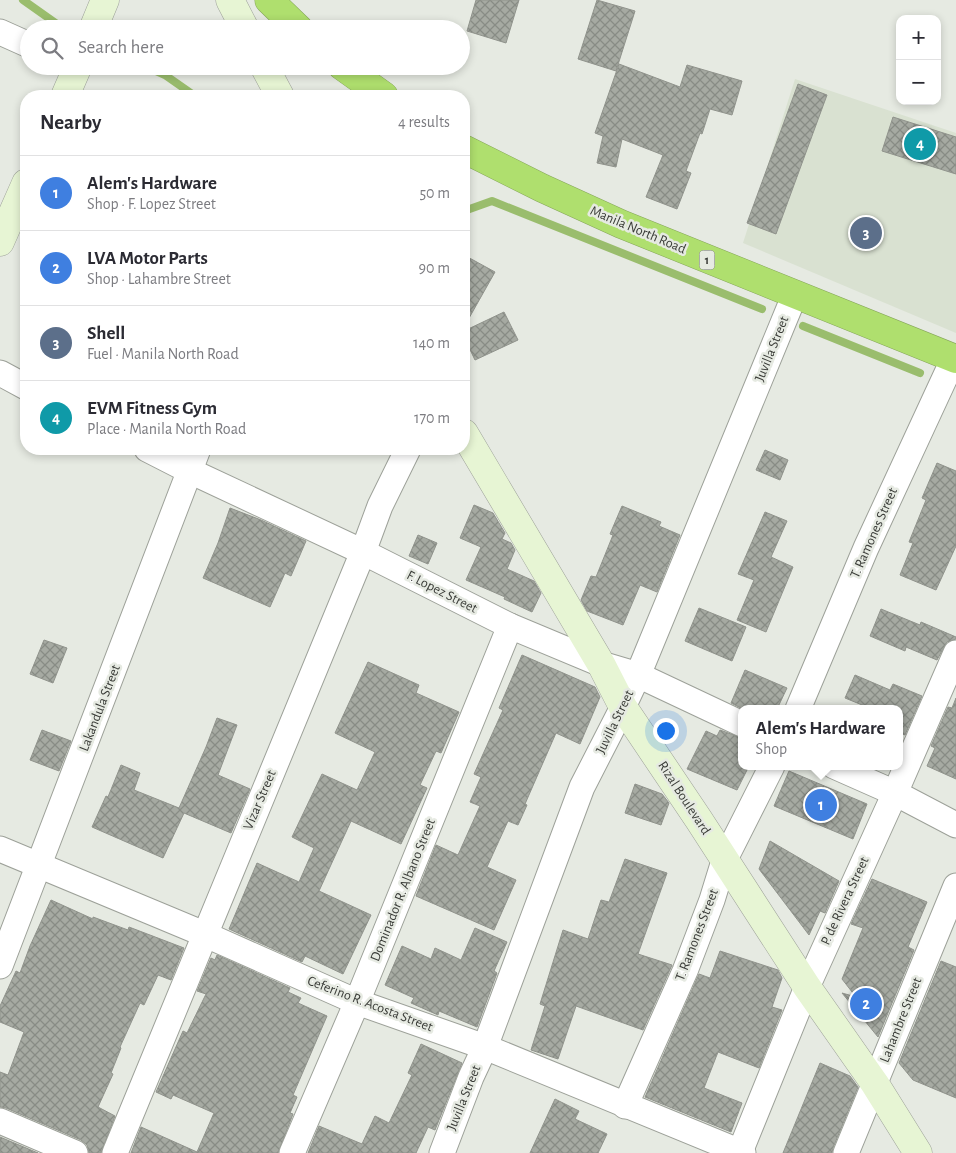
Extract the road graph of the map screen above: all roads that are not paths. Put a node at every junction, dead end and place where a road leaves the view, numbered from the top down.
1 (105, 0) edge
2 (230, 0) edge
3 (269, 0) edge
4 (97, 20) edge
5 (240, 20) edge
6 (290, 20) edge
7 (0, 32) edge
8 (20, 41) edge
9 (74, 75) edge
10 (269, 75) edge
11 (355, 75) edge
12 (67, 90) edge
13 (277, 90) edge
14 (376, 90) edge
15 (470, 152) edge
16 (20, 197) edge
17 (0, 242) edge
18 (795, 294) junction
19 (955, 359) edge
20 (0, 373) edge
21 (20, 384) edge
22 (470, 444) edge
23 (173, 455) edge
24 (405, 455) edge
25 (194, 460) edge
26 (363, 552) junction
27 (510, 626) junction
28 (956, 653) edge
29 (600, 664) junction
30 (638, 675) junction
31 (800, 705) edge
32 (624, 707) junction
33 (738, 722) edge
34 (770, 770) edge
35 (843, 770) edge
36 (895, 793) junction
37 (956, 825) edge
38 (0, 849) edge
39 (724, 861) junction
40 (40, 865) junction
41 (956, 886) edge
42 (204, 934) junction
43 (0, 966) edge
44 (806, 987) junction
45 (357, 1002) junction
46 (485, 1047) junction
47 (875, 1084) junction
48 (626, 1106) junction
49 (0, 1121) edge
50 (741, 1152) edge
51 (75, 1153) edge
52 (115, 1153) edge
53 (292, 1153) edge
54 (442, 1153) edge
55 (846, 1153) edge
56 (918, 1153) edge

1 - 4 main road
2 - 5 main road
3 - 6 highway
7 - 8 street
9 - 12 main road
10 - 13 main road
11 - 14 highway
15 - 18 highway, Manila North Road / 1
16 - 17 main road
18 - 19 highway, Manila North Road / 1
18 - 30 street, Juvilla Street
19 - 31 street, T. Ramones Street
20 - 21 street
22 - 29 main road, Rizal Boulevard
23 - 25 street, F. Lopez Street
24 - 26 street, Vizar Street
25 - 26 street, F. Lopez Street
25 - 40 street, Lakandula Street
26 - 27 street, F. Lopez Street
26 - 42 street, Vizar Street
27 - 29 street, F. Lopez Street
27 - 45 street, Dominador R. Albano Street
28 - 36 street, P. de Rivera Street
29 - 30 street, F. Lopez Street
29 - 32 main road, Rizal Boulevard
30 - 32 street, Juvilla Street
30 - 33 street, F. Lopez Street
32 - 39 main road, Rizal Boulevard
32 - 46 street, Juvilla Street
34 - 39 street, T. Ramones Street
35 - 36 street
36 - 37 street
36 - 44 street, P. de Rivera Street
38 - 40 street, Ceferino R. Acosta Street
39 - 44 main road, Rizal Boulevard
39 - 48 street, T. Ramones Street
40 - 42 street, Ceferino R. Acosta Street
40 - 43 street, Lakandula Street
41 - 47 street, Lahambre Street
42 - 45 street, Ceferino R. Acosta Street
42 - 52 street, Vizar Street
44 - 47 main road, Rizal Boulevard
44 - 50 street, P. de Rivera Street
45 - 46 street, Ceferino R. Acosta Street
45 - 53 street, Dominador R. Albano Street
46 - 48 street, Ceferino R. Acosta Street
46 - 54 street, Juvilla Street
47 - 55 street, Lahambre Street
47 - 56 main road, Rizal Boulevard
48 - 50 street, Ceferino R. Acosta Street
49 - 51 street

